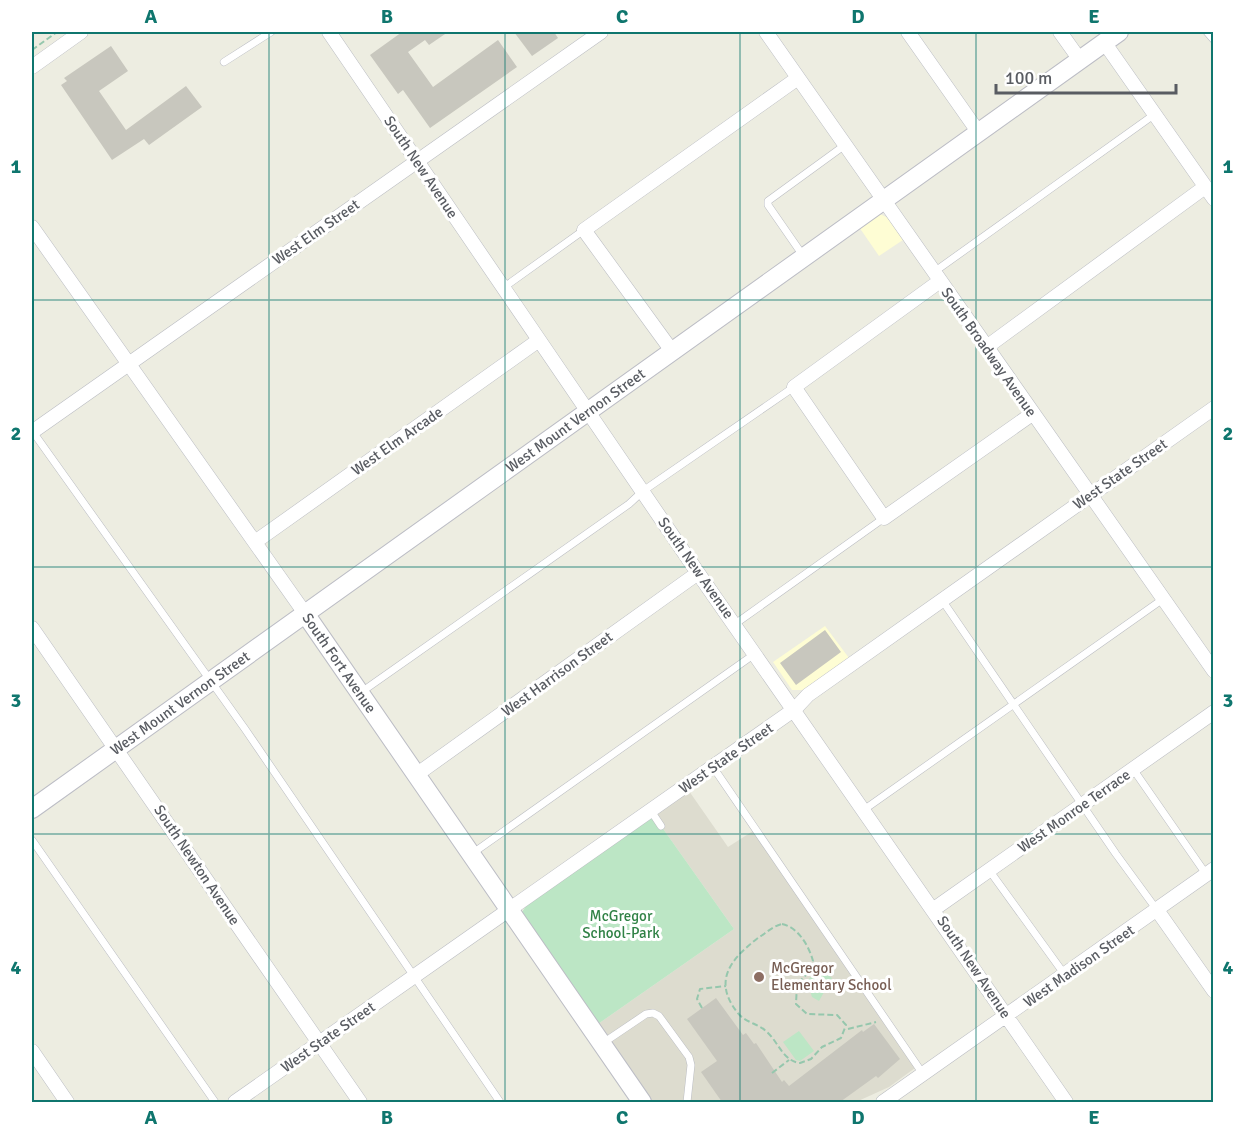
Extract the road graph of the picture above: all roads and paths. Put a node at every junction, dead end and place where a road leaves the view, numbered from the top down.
1 (57, 32) edge
2 (81, 32) edge
3 (271, 32) edge
4 (329, 32) edge
5 (601, 32) edge
6 (908, 32) edge
7 (1060, 32) edge
8 (1207, 32) edge
9 (772, 34) edge
10 (1112, 37) edge
11 (1214, 40) edge
12 (32, 50) edge
13 (1080, 60) junction
14 (224, 62) dead end
15 (32, 67) edge
16 (798, 78) junction
17 (1155, 114) junction
18 (979, 133) junction
19 (846, 145) junction
20 (417, 161) junction
21 (1205, 187) junction
22 (1214, 199) edge
23 (885, 200) junction
24 (32, 227) edge
25 (584, 230) junction
26 (804, 257) junction
27 (937, 277) junction
28 (503, 288) junction
29 (538, 340) junction
30 (988, 346) junction
31 (672, 351) junction
32 (129, 363) junction
33 (794, 387) junction
34 (1214, 408) edge
35 (588, 410) junction
36 (1032, 414) junction
37 (32, 432) edge
38 (643, 490) junction
39 (1090, 495) junction
40 (884, 518) junction
41 (255, 542) junction
42 (698, 573) junction
43 (1163, 599) junction
44 (942, 600) junction
45 (304, 612) junction
46 (735, 624) junction
47 (32, 628) edge
48 (1214, 646) edge
49 (756, 653) junction
50 (1202, 654) junction
51 (1214, 671) edge
52 (210, 681) junction
53 (360, 693) junction
54 (1014, 705) junction
55 (795, 709) junction
56 (1214, 712) edge
57 (117, 749) junction
58 (713, 767) junction
59 (1133, 769) junction
60 (416, 775) junction
61 (1083, 804) junction
62 (32, 809) edge
63 (865, 809) junction
64 (651, 811) junction
65 (661, 826) dead end
66 (32, 840) edge
67 (471, 855) junction
68 (989, 870) junction
69 (1210, 872) edge
70 (508, 909) junction
71 (934, 909) junction
72 (1157, 910) junction
73 (1066, 975) junction
74 (414, 976) junction
75 (726, 986) junction
76 (1212, 987) edge
77 (702, 1008) dead end
78 (1006, 1015) junction
79 (846, 1029) junction
80 (882, 1031) dead end
81 (319, 1044) junction
82 (602, 1044) junction
83 (32, 1051) edge
84 (789, 1060) junction
85 (772, 1072) dead end
86 (923, 1074) junction
87 (892, 1100) edge
88 (67, 1102) edge
89 (215, 1102) edge
90 (235, 1102) edge
91 (360, 1102) edge
92 (500, 1102) edge
93 (642, 1102) edge
94 (687, 1102) edge
95 (1066, 1102) edge

1 - 12 path
2 - 15 street
3 - 14 lane
4 - 20 street, South New Avenue
5 - 20 street, West Elm Street
6 - 18 street
7 - 13 street
8 - 11 lane
9 - 16 street, South Broadway Avenue
10 - 13 street, West Mount Vernon Street
10 - 17 street
13 - 18 street, West Mount Vernon Street
16 - 19 street, South Broadway Avenue
16 - 25 street
17 - 21 street
17 - 27 lane
18 - 23 street, West Mount Vernon Street
19 - 23 street, South Broadway Avenue
19 - 26 lane
20 - 28 street, South New Avenue
20 - 32 street, West Elm Street
21 - 22 street
21 - 30 street
23 - 26 street, West Mount Vernon Street
23 - 27 street, South Broadway Avenue
24 - 32 street, South Fort Avenue
25 - 28 lane
25 - 31 street
26 - 31 street, West Mount Vernon Street
27 - 30 street, South Broadway Avenue
27 - 33 street
28 - 29 street, South New Avenue
29 - 35 street, South New Avenue
29 - 41 street, West Elm Arcade
30 - 36 street, South Broadway Avenue
31 - 35 street, West Mount Vernon Street
32 - 37 street, West Elm Street
32 - 41 street, South Fort Avenue
33 - 38 lane
33 - 40 street
34 - 39 street, West State Street
35 - 38 street, South New Avenue
35 - 45 street, West Mount Vernon Street
36 - 39 street, South Broadway Avenue
36 - 40 street
37 - 52 lane
38 - 42 street, South New Avenue
38 - 53 lane
39 - 43 street, South Broadway Avenue
39 - 44 street, West State Street
40 - 46 lane
41 - 45 street, South Fort Avenue
42 - 46 street, South New Avenue
42 - 60 street, West Harrison Street
43 - 50 street, South Broadway Avenue
43 - 54 lane
44 - 54 lane
44 - 55 street, West State Street
45 - 52 street, West Mount Vernon Street
45 - 53 street, South Fort Avenue
46 - 49 street, South New Avenue
47 - 57 street, South Newton Avenue
48 - 50 street
49 - 55 street, South New Avenue
49 - 67 lane
50 - 51 street, South Broadway Avenue
52 - 57 street, West Mount Vernon Street
52 - 74 lane
53 - 60 street, South Fort Avenue
54 - 61 lane
54 - 63 lane
55 - 58 street, West State Street
55 - 63 street, South New Avenue
56 - 59 street, West Monroe Terrace
57 - 62 street, West Mount Vernon Street
57 - 81 street, South Newton Avenue
58 - 64 street, West State Street
58 - 86 lane
59 - 61 street, West Monroe Terrace
59 - 69 lane
60 - 67 street, South Fort Avenue
61 - 68 street, West Monroe Terrace
61 - 72 lane
63 - 71 street, South New Avenue
64 - 65 lane
64 - 70 street, West State Street
66 - 89 lane
67 - 70 street, South Fort Avenue
68 - 71 street, West Monroe Terrace
68 - 73 lane
69 - 72 street, West Madison Street
70 - 74 street, West State Street
70 - 82 street, South Fort Avenue
71 - 78 street, South New Avenue
72 - 73 street, West Madison Street
72 - 76 street
73 - 78 street, West Madison Street
74 - 81 street, West State Street
74 - 92 lane
75 - 77 path
75 - 79 path
75 - 84 path
78 - 86 street, West Madison Street
78 - 95 street, South New Avenue
79 - 80 path
79 - 84 path
81 - 90 street, West State Street
81 - 91 street, South Newton Avenue
82 - 93 street, South Fort Avenue
82 - 94 lane
83 - 88 street
84 - 85 path
86 - 87 street, West Madison Street

